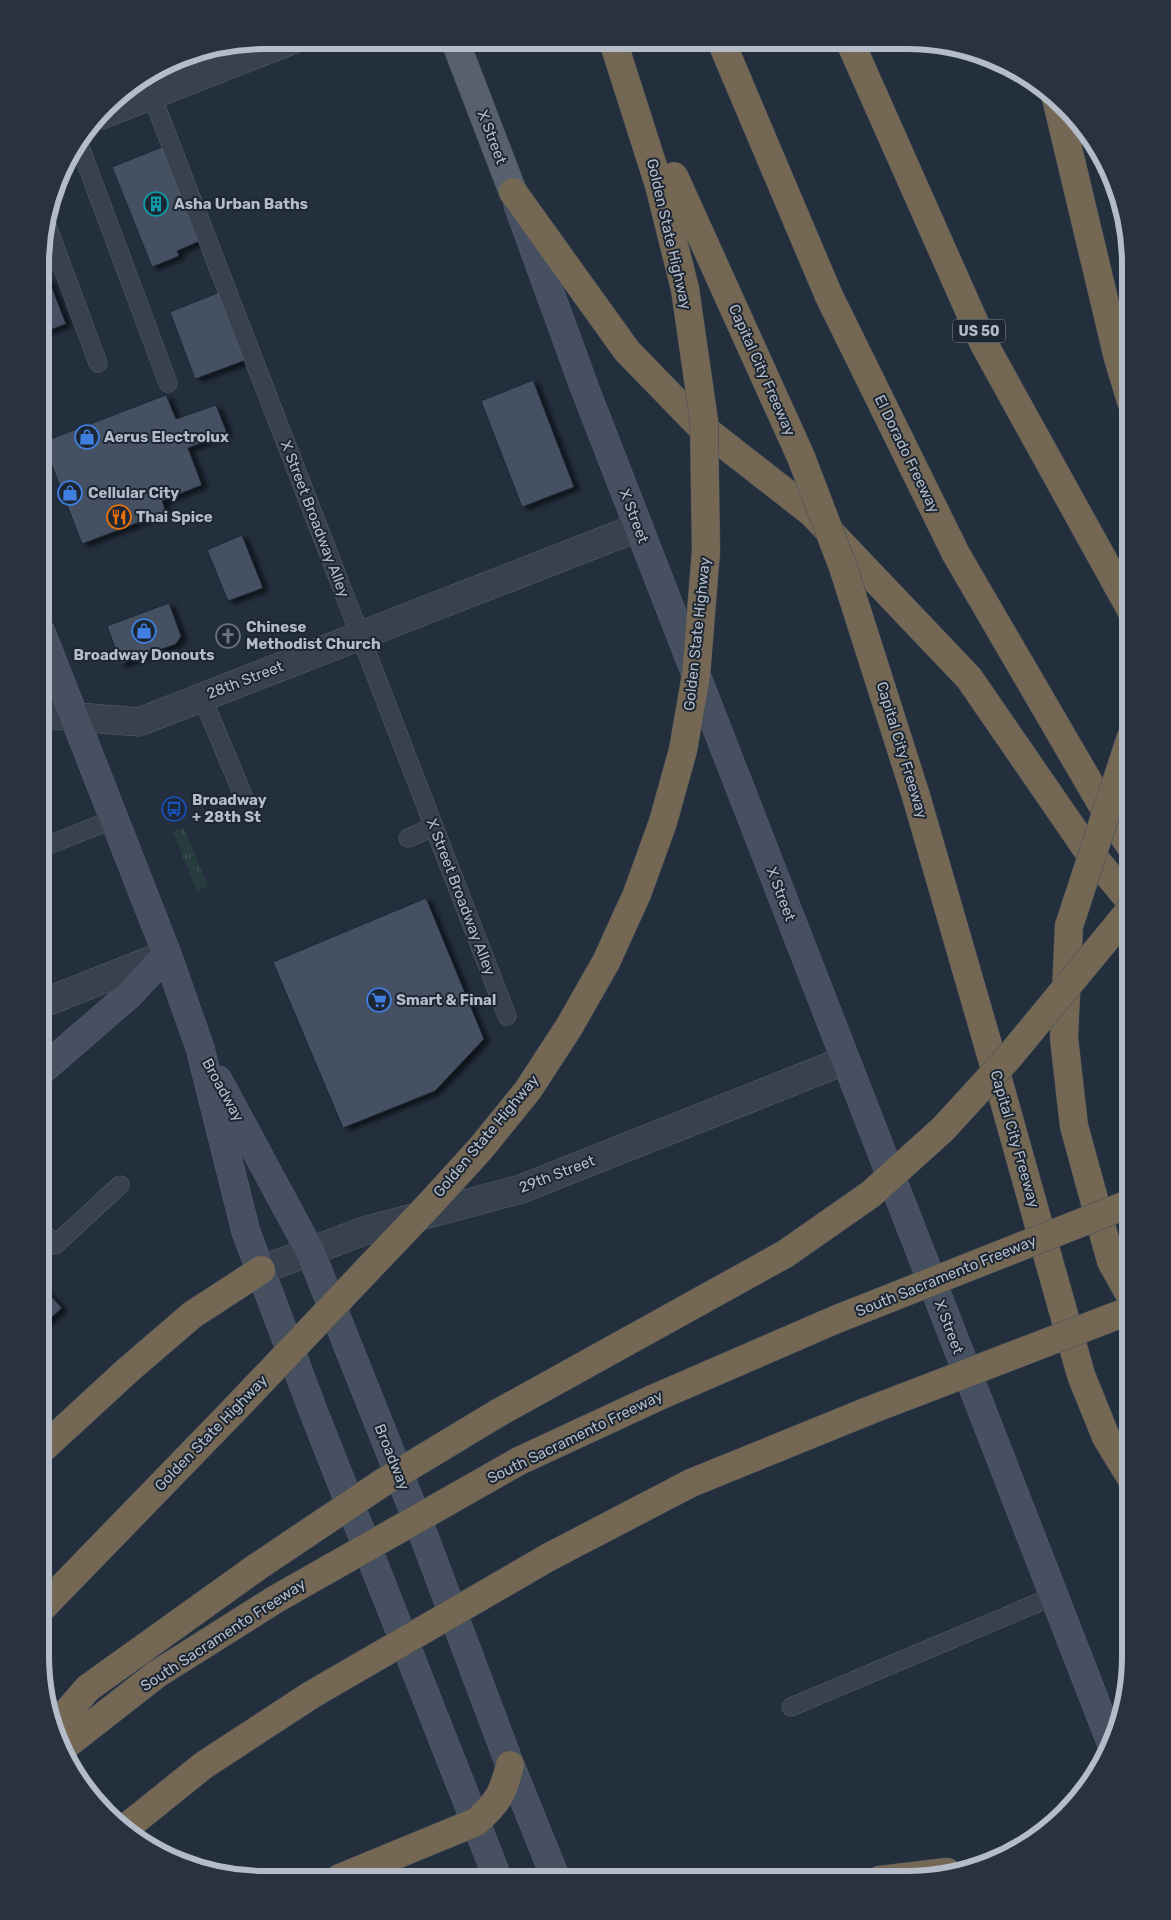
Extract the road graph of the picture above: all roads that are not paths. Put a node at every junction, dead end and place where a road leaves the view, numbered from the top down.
1 (264, 49) edge
2 (458, 49) edge
3 (617, 49) edge
4 (724, 49) edge
5 (853, 49) edge
6 (148, 87) edge
7 (121, 103) edge
8 (1059, 112) edge
9 (81, 150) edge
10 (666, 181) junction
11 (513, 192) junction
12 (51, 236) edge
13 (59, 259) junction
14 (49, 263) edge
15 (98, 363) dead end
16 (1122, 369) edge
17 (168, 383) dead end
18 (639, 527) junction
19 (1122, 594) edge
20 (360, 636) junction
21 (49, 652) edge
22 (202, 696) junction
23 (49, 714) edge
24 (74, 716) junction
25 (1122, 764) edge
26 (243, 795) dead end
27 (114, 820) junction
28 (434, 828) junction
29 (1122, 834) edge
30 (408, 838) dead end
31 (49, 845) edge
32 (1122, 891) edge
33 (1122, 920) edge
34 (167, 954) junction
35 (49, 1001) edge
36 (507, 1016) dead end
37 (200, 1048) junction
38 (846, 1060) junction
39 (49, 1064) edge
40 (120, 1185) dead end
41 (1122, 1207) edge
42 (49, 1239) edge
43 (310, 1250) junction
44 (262, 1270) junction
45 (1122, 1281) edge
46 (1122, 1313) edge
47 (49, 1443) edge
48 (1122, 1463) edge
49 (1054, 1596) junction
50 (49, 1601) edge
51 (791, 1707) dead end
52 (59, 1722) edge
53 (1108, 1734) edge
54 (67, 1744) edge
55 (510, 1765) junction
56 (476, 1822) junction
57 (130, 1824) edge
58 (357, 1871) edge
59 (495, 1871) edge
60 (553, 1871) edge

1 - 6 street
2 - 11 main road, X Street
3 - 10 highway, Capital City Freeway
4 - 29 highway, El Dorado Freeway
5 - 19 highway, US 50
6 - 7 street
6 - 20 lane, X Street Broadway Alley
8 - 16 highway
9 - 17 lane
10 - 48 highway, Capital City Freeway, bridge
10 - 50 highway, Golden State Highway, bridge
11 - 18 main road, X Street
11 - 32 highway
12 - 13 lane
13 - 14 lane
13 - 15 lane
18 - 20 street, 28th Street
18 - 38 main road, X Street
20 - 22 street, 28th Street
20 - 28 lane, X Street Broadway Alley
21 - 24 main road, Broadway
22 - 24 street, 28th Street
22 - 26 lane
23 - 24 street, 28th Street
24 - 27 main road, Broadway
25 - 45 highway, bridge
27 - 31 lane
27 - 34 main road, Broadway
28 - 30 lane
28 - 36 lane, X Street Broadway Alley
33 - 52 highway, bridge
34 - 35 street
34 - 37 main road, Broadway
34 - 39 main road
37 - 43 main road, Broadway
37 - 44 main road, Broadway
38 - 43 street, 29th Street
38 - 49 main road, X Street
40 - 42 lane
41 - 54 highway, South Sacramento Freeway, bridge
43 - 44 street, 29th Street
43 - 55 main road, Broadway
44 - 47 highway
44 - 56 main road, Broadway
46 - 57 highway, bridge
49 - 51 lane
49 - 53 main road, X Street
55 - 56 highway
55 - 60 main road, Broadway
56 - 58 highway
56 - 59 main road, Broadway

